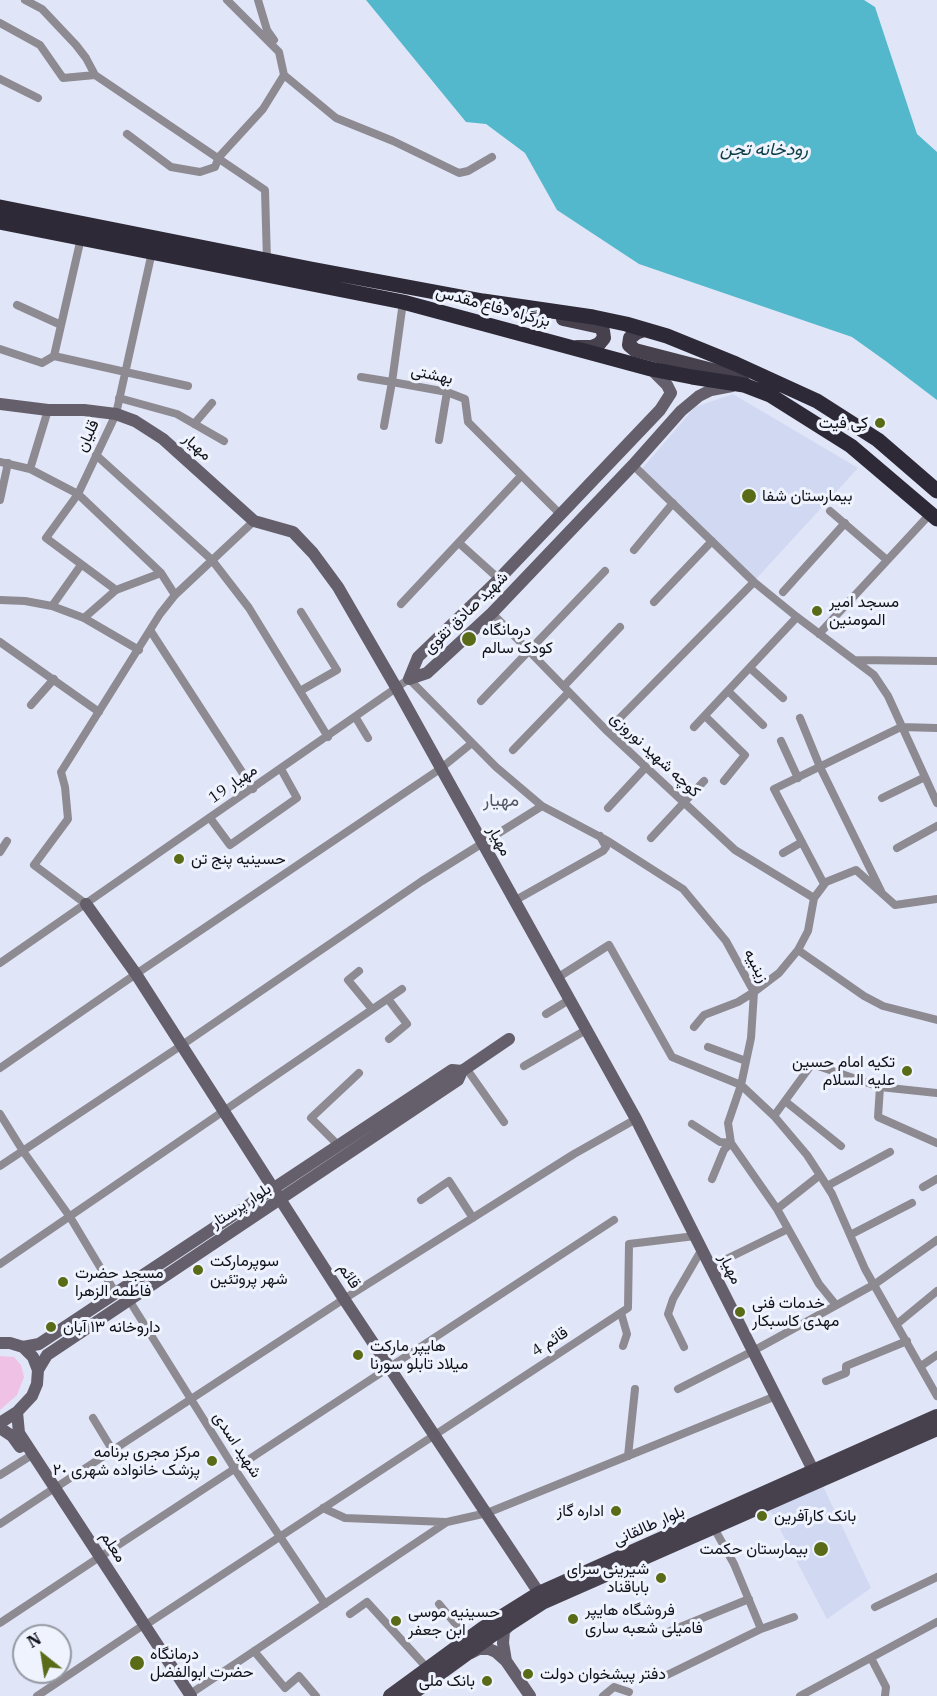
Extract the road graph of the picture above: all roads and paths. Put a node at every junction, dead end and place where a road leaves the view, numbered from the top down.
1 (25, 0) edge
2 (227, 0) edge
3 (258, 0) edge
4 (0, 23) edge
5 (279, 52) junction
6 (95, 75) junction
7 (284, 75) junction
8 (0, 79) edge
9 (38, 98) dead end
10 (127, 134) dead end
11 (219, 157) junction
12 (492, 157) dead end
13 (0, 207) edge
14 (0, 222) edge
15 (81, 238) junction
16 (152, 252) junction
17 (267, 261) junction
18 (483, 300) junction
19 (403, 302) junction
20 (17, 305) dead end
21 (61, 326) junction
22 (644, 330) junction
23 (569, 346) junction
24 (0, 349) edge
25 (54, 356) junction
26 (651, 369) junction
27 (125, 371) junction
28 (361, 377) dead end
29 (393, 382) junction
30 (744, 384) junction
31 (188, 386) dead end
32 (447, 392) junction
33 (770, 395) junction
34 (119, 398) junction
35 (667, 400) junction
36 (212, 403) dead end
37 (0, 404) edge
38 (48, 410) junction
39 (116, 414) junction
40 (677, 415) junction
41 (194, 424) junction
42 (384, 426) dead end
43 (440, 440) dead end
44 (225, 441) dead end
45 (96, 455) junction
46 (4, 462) edge
47 (633, 465) junction
48 (30, 469) junction
49 (521, 476) junction
50 (937, 491) edge
51 (78, 494) junction
52 (0, 500) edge
53 (673, 503) junction
54 (830, 511) dead end
55 (560, 514) junction
56 (934, 516) edge
57 (254, 521) junction
58 (845, 523) junction
59 (712, 541) junction
60 (459, 543) junction
61 (634, 550) dead end
62 (213, 560) junction
63 (887, 560) junction
64 (81, 565) junction
65 (605, 571) dead end
66 (160, 573) junction
67 (499, 579) junction
68 (754, 582) junction
69 (116, 590) junction
70 (783, 592) dead end
71 (175, 595) junction
72 (0, 600) edge
73 (654, 602) dead end
74 (401, 604) dead end
75 (52, 606) junction
76 (301, 612) dead end
77 (492, 613) junction
78 (84, 618) junction
79 (797, 618) junction
80 (620, 627) dead end
81 (150, 630) junction
82 (819, 634) junction
83 (0, 642) edge
84 (139, 650) junction
85 (530, 651) junction
86 (854, 660) junction
87 (937, 662) edge
88 (750, 668) junction
89 (54, 679) junction
90 (409, 679) junction
91 (397, 689) junction
92 (566, 689) junction
93 (728, 691) junction
94 (300, 692) junction
95 (783, 698) dead end
96 (481, 701) dead end
97 (31, 705) dead end
98 (99, 712) junction
99 (705, 716) junction
100 (356, 718) junction
101 (800, 718) dead end
102 (763, 725) dead end
103 (693, 727) dead end
104 (901, 727) junction
105 (937, 728) edge
106 (607, 730) junction
107 (328, 737) junction
108 (368, 738) dead end
109 (781, 741) dead end
110 (472, 743) junction
111 (513, 750) dead end
112 (646, 767) junction
113 (820, 767) junction
114 (281, 769) junction
115 (440, 769) junction
116 (925, 777) junction
117 (798, 778) junction
118 (704, 781) dead end
119 (724, 781) dead end
120 (253, 789) junction
121 (882, 798) dead end
122 (684, 802) junction
123 (937, 803) edge
124 (542, 806) junction
125 (608, 808) dead end
126 (210, 818) junction
127 (937, 826) edge
128 (599, 835) junction
129 (651, 838) dead end
130 (7, 841) dead end
131 (481, 842) junction
132 (802, 842) junction
133 (897, 848) dead end
134 (0, 852) edge
135 (783, 853) dead end
136 (824, 884) junction
137 (882, 894) junction
138 (814, 898) junction
139 (937, 899) edge
140 (514, 901) junction
141 (86, 904) junction
142 (798, 950) junction
143 (2, 959) edge
144 (359, 971) dead end
145 (136, 974) junction
146 (557, 978) junction
147 (402, 988) dead end
148 (754, 993) junction
149 (388, 999) junction
150 (569, 1000) junction
151 (372, 1010) junction
152 (546, 1014) dead end
153 (937, 1020) edge
154 (694, 1027) dead end
155 (586, 1029) junction
156 (388, 1039) dead end
157 (509, 1040) dead end
158 (182, 1045) junction
159 (708, 1047) dead end
160 (746, 1061) junction
161 (524, 1066) dead end
162 (0, 1068) edge
163 (464, 1069) junction
164 (359, 1073) dead end
165 (741, 1085) junction
166 (880, 1087) junction
167 (937, 1093) edge
168 (785, 1101) junction
169 (225, 1111) junction
170 (0, 1114) edge
171 (774, 1116) junction
172 (636, 1119) junction
173 (504, 1122) dead end
174 (692, 1124) dead end
175 (731, 1143) junction
176 (937, 1143) edge
177 (338, 1145) junction
178 (841, 1146) dead end
179 (23, 1151) junction
180 (890, 1152) dead end
181 (0, 1166) edge
182 (820, 1175) junction
183 (712, 1179) dead end
184 (937, 1179) edge
185 (827, 1186) junction
186 (923, 1187) dead end
187 (273, 1188) junction
188 (280, 1200) junction
189 (421, 1200) dead end
190 (912, 1203) dead end
191 (777, 1209) junction
192 (70, 1217) junction
193 (473, 1218) junction
194 (614, 1220) dead end
195 (788, 1229) junction
196 (850, 1235) junction
197 (695, 1236) junction
198 (937, 1240) edge
199 (702, 1249) junction
200 (0, 1264) edge
201 (710, 1267) junction
202 (875, 1284) junction
203 (937, 1291) edge
204 (116, 1292) junction
205 (344, 1299) junction
206 (129, 1300) junction
207 (836, 1305) junction
208 (621, 1313) junction
209 (897, 1324) junction
210 (907, 1341) junction
211 (0, 1343) edge
212 (623, 1346) dead end
213 (23, 1347) junction
214 (684, 1347) dead end
215 (753, 1351) junction
216 (937, 1355) edge
217 (921, 1366) junction
218 (388, 1367) junction
219 (38, 1370) junction
220 (826, 1381) dead end
221 (635, 1389) dead end
222 (678, 1389) dead end
223 (776, 1396) junction
224 (937, 1396) edge
225 (191, 1400) junction
226 (17, 1412) junction
227 (937, 1416) edge
228 (93, 1418) dead end
229 (0, 1425) edge
230 (937, 1429) edge
231 (435, 1436) junction
232 (113, 1451) junction
233 (628, 1456) junction
234 (860, 1457) junction
235 (27, 1458) junction
236 (234, 1468) junction
237 (814, 1472) junction
238 (0, 1475) edge
239 (53, 1490) junction
240 (323, 1508) junction
241 (487, 1513) junction
242 (447, 1522) junction
243 (0, 1524) edge
244 (714, 1528) junction
245 (280, 1537) junction
246 (98, 1558) junction
247 (937, 1577) edge
248 (539, 1593) junction
249 (749, 1599) junction
250 (325, 1604) junction
251 (439, 1604) dead end
252 (875, 1607) dead end
253 (350, 1614) dead end
254 (794, 1617) dead end
255 (512, 1622) junction
256 (937, 1622) edge
257 (0, 1623) edge
258 (142, 1627) junction
259 (761, 1629) junction
260 (668, 1632) dead end
261 (468, 1639) junction
262 (254, 1651) junction
263 (464, 1655) junction
264 (871, 1658) junction
265 (506, 1660) junction
266 (428, 1668) junction
267 (665, 1676) dead end
268 (629, 1692) dead end
269 (37, 1696) edge
270 (188, 1696) edge
271 (316, 1696) edge
272 (390, 1696) edge
273 (409, 1696) edge
274 (530, 1696) edge
275 (603, 1696) edge
276 (800, 1696) edge
277 (885, 1696) edge

1 - 6 street
2 - 5 street
3 - 5 street
4 - 6 street
5 - 7 street
6 - 11 street
7 - 11 street
7 - 12 street
8 - 9 street
10 - 11 street
11 - 17 street
13 - 17 highway, بزرگراه دفاع مقدس
14 - 15 highway, بزرگراه دفاع مقدس
15 - 16 highway, بزرگراه دفاع مقدس
15 - 21 street
16 - 19 highway, بزرگراه دفاع مقدس
16 - 27 street, قلیان
17 - 18 highway, بزرگراه دفاع مقدس
18 - 22 highway, بزرگراه دفاع مقدس
18 - 23 main road
19 - 23 highway, بزرگراه دفاع مقدس
19 - 29 street, بهشتی
20 - 21 street
21 - 25 street
22 - 33 main road
22 - 50 highway, بزرگراه دفاع مقدس
23 - 26 highway, بزرگراه دفاع مقدس
24 - 25 street
25 - 27 street
26 - 30 highway, بزرگراه دفاع مقدس
26 - 35 street
27 - 31 street
27 - 34 street, قلیان
28 - 29 street
29 - 32 street, بهشتی
29 - 42 street
30 - 33 highway, بزرگراه دفاع مقدس
30 - 40 street, شهید صادق تقوی
32 - 43 street
32 - 49 street, بهشتی
33 - 56 highway, بزرگراه دفاع مقدس
34 - 39 street, قلیان
34 - 41 street
35 - 40 street
35 - 55 street, شهید صادق تقوی
36 - 41 street
37 - 38 street, مهیار
38 - 39 street, مهیار
38 - 48 street
39 - 45 street, قلیان
39 - 57 street, مهیار
40 - 47 street, شهید صادق تقوی
41 - 44 street
45 - 51 street, قلیان
45 - 62 street
46 - 48 street
46 - 52 street
47 - 53 street
47 - 77 street, شهید صادق تقوی
48 - 51 street
49 - 55 street, بهشتی
49 - 60 street
51 - 64 street, قلیان
51 - 66 street
53 - 59 street
53 - 61 street
54 - 58 street
55 - 67 street, شهید صادق تقوی
56 - 63 street
57 - 62 street
57 - 91 street, مهیار
58 - 63 street
58 - 70 street
59 - 68 street
59 - 73 street
60 - 67 street
60 - 74 street
62 - 71 street
62 - 94 street
63 - 82 street
64 - 69 street, قلیان
64 - 75 street
65 - 85 street
66 - 69 street
66 - 71 street
67 - 90 street, شهید صادق تقوی
68 - 79 street
68 - 106 street
69 - 78 street
71 - 81 street
72 - 75 street
75 - 78 street
76 - 94 street
77 - 85 street, کوچه شهید نوروزی
77 - 90 street, شهید صادق تقوی
78 - 84 street
79 - 82 street
79 - 88 street
80 - 92 street
81 - 84 street
81 - 120 street
82 - 86 street
83 - 89 street
84 - 98 street
85 - 92 street, کوچه شهید نوروزی
85 - 96 street
86 - 87 street
86 - 104 street
88 - 93 street
88 - 95 street
89 - 97 street
89 - 98 street
90 - 91 street, مهیار 19
90 - 110 street, زینبیه
91 - 100 street, مهیار 19
91 - 115 street, مهیار
92 - 106 street, کوچه شهید نوروزی
92 - 111 street
93 - 99 street
93 - 102 street
94 - 107 street
98 - 141 street
99 - 103 street
99 - 119 street
100 - 107 street, مهیار 19
100 - 108 street
101 - 113 street
104 - 105 street
104 - 113 street
104 - 116 street
106 - 112 street, کوچه شهید نوروزی
107 - 114 street, مهیار 19
109 - 117 street
110 - 115 street
110 - 124 street, زینبیه
112 - 122 street, کوچه شهید نوروزی
112 - 125 street
113 - 117 street
113 - 137 street
114 - 120 street, مهیار 19
114 - 126 street
115 - 131 street, مهیار
115 - 145 street
116 - 121 street
116 - 123 street
117 - 132 street
118 - 122 street
120 - 126 street, مهیار 19
122 - 129 street
122 - 138 street, کوچه شهید نوروزی
124 - 128 street, زینبیه
124 - 131 street
126 - 141 street, مهیار 19
127 - 133 street
128 - 140 street
128 - 148 street, زینبیه
130 - 134 street
131 - 140 street, مهیار
131 - 158 street
132 - 135 street
132 - 136 street
136 - 137 street
136 - 138 street
137 - 139 street
138 - 142 street
140 - 146 street, مهیار
141 - 143 street, مهیار 19
141 - 145 street, قائم
142 - 148 street
142 - 153 street
144 - 151 street
145 - 158 street, قائم
145 - 162 street
146 - 150 street, مهیار
146 - 165 street
147 - 149 street
148 - 154 street
148 - 160 street, زینبیه
149 - 151 street
149 - 156 street
150 - 152 street
150 - 155 street, مهیار
151 - 169 street
155 - 161 street
155 - 172 street, مهیار
157 - 163 street, بلوار پرستار
158 - 169 street, قائم
158 - 179 street
159 - 160 street
160 - 165 street, زینبیه
163 - 173 street
163 - 177 street, بلوار پرستار
163 - 188 street, بلوار پرستار
164 - 177 street
165 - 171 street
165 - 175 street, زینبیه
166 - 167 street
166 - 168 street
166 - 176 street
168 - 171 street
168 - 178 street
169 - 187 street, قائم
169 - 192 street
170 - 179 street
171 - 182 street
172 - 193 street
172 - 197 street, مهیار
174 - 175 street
175 - 183 street
175 - 191 street
177 - 187 street, بلوار پرستار
179 - 181 street
179 - 192 street
180 - 185 street
182 - 185 street
182 - 191 street
184 - 186 street
185 - 196 street
187 - 188 street, قائم
187 - 204 street, بلوار پرستار
188 - 205 street, قائم
188 - 206 street, بلوار پرستار
189 - 193 street
190 - 196 street
191 - 195 street
192 - 200 street
192 - 204 street
193 - 205 street
194 - 218 street
195 - 201 street
195 - 207 street
196 - 202 street
197 - 199 street, مهیار
197 - 208 street
198 - 202 street
199 - 201 street, مهیار
199 - 214 street
201 - 215 street, مهیار
202 - 207 street
202 - 209 street
203 - 209 street
204 - 206 street
204 - 213 street, بلوار پرستار
205 - 218 street, قائم
205 - 225 street
206 - 219 street, بلوار پرستار
206 - 225 street, شهید اسدی
207 - 215 street
208 - 212 street
208 - 231 street, قائم 4
209 - 210 street
210 - 217 street
210 - 220 street
211 - 213 street
213 - 219 street
215 - 222 street
215 - 223 street, مهیار
216 - 217 street
217 - 224 street
218 - 231 street, قائم
218 - 236 street
219 - 226 street
221 - 233 street
223 - 233 street
223 - 237 street, مهیار
225 - 232 street
225 - 236 street, شهید اسدی
226 - 229 street
226 - 239 street, معلم
227 - 234 main road, بلوار طالقانی
228 - 232 street
229 - 235 street, معلم
230 - 234 main road, بلوار طالقانی
231 - 240 street, قائم 4
231 - 241 street, قائم
232 - 239 street
233 - 241 street
234 - 237 main road, بلوار طالقانی
234 - 244 main road, بلوار طالقانی
235 - 238 street
235 - 239 street, معلم
236 - 245 street, شهید اسدی
236 - 246 street
237 - 248 main road, بلوار طالقانی
239 - 243 street
239 - 246 street, معلم
240 - 242 street
240 - 245 street, قائم 4
241 - 242 street
241 - 248 street, قائم
242 - 250 street
244 - 249 street
244 - 255 main road, بلوار طالقانی
245 - 250 street, شهید اسدی
245 - 258 street, قائم 4
246 - 257 street
246 - 258 street, معلم
247 - 252 street
248 - 261 main road, بلوار طالقانی
249 - 259 street
249 - 260 street
250 - 262 street
251 - 261 street
253 - 266 street
254 - 259 street
255 - 263 main road, بلوار طالقانی
255 - 265 street
256 - 264 street
258 - 269 street, قائم 4
258 - 270 street, معلم
259 - 267 street
261 - 266 main road, بلوار طالقانی
262 - 270 street
262 - 271 street
263 - 265 street
263 - 273 main road, بلوار طالقانی
264 - 276 street
264 - 277 street
265 - 274 street
266 - 272 main road, بلوار طالقانی
268 - 275 street

